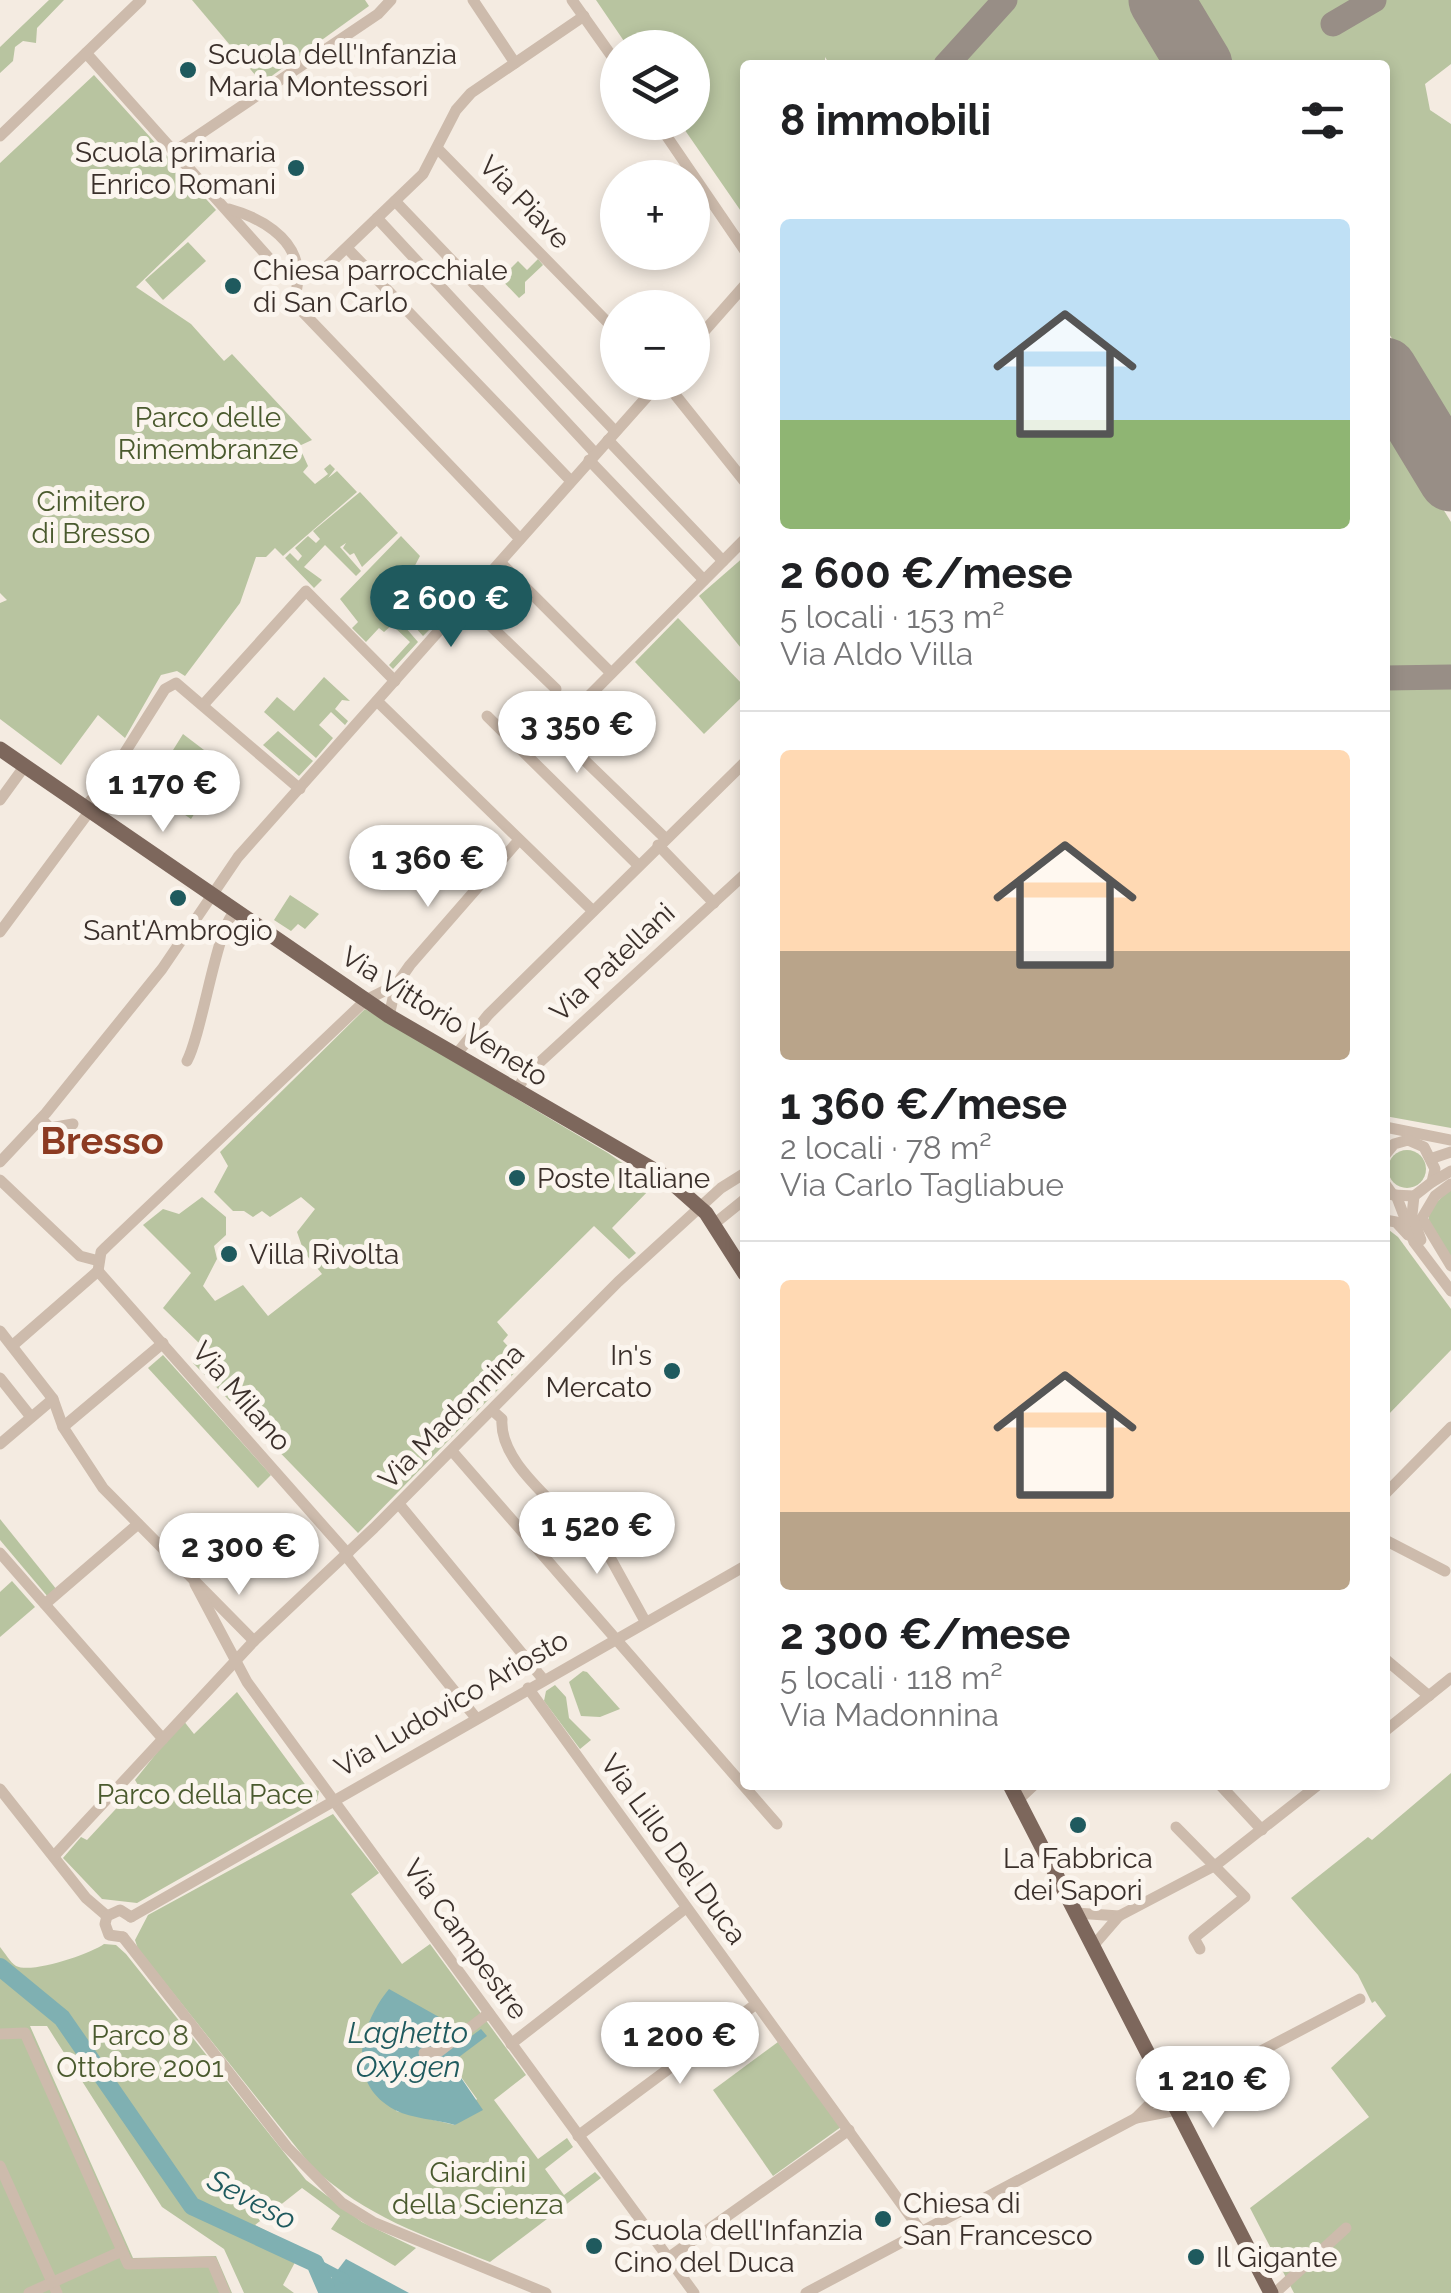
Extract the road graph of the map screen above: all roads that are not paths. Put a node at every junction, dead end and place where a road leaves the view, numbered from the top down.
1 (141, 0) edge
2 (391, 0) edge
3 (473, 0) edge
4 (572, 0) edge
5 (584, 16) junction
6 (600, 39) edge
7 (86, 53) junction
8 (514, 63) junction
9 (0, 136) edge
10 (669, 140) edge
11 (438, 149) junction
12 (175, 151) junction
13 (394, 201) junction
14 (229, 209) junction
15 (377, 218) junction
16 (740, 244) edge
17 (347, 248) junction
18 (299, 275) junction
19 (740, 292) edge
20 (600, 315) edge
21 (710, 325) edge
22 (645, 400) edge
23 (677, 400) edge
24 (612, 436) junction
25 (592, 457) junction
26 (740, 476) edge
27 (570, 480) junction
28 (520, 539) junction
29 (740, 544) edge
30 (722, 561) junction
31 (501, 563) junction
32 (704, 580) junction
33 (466, 602) junction
34 (611, 673) junction
35 (395, 681) junction
36 (556, 689) dead end
37 (377, 701) junction
38 (584, 701) dead end
39 (203, 705) junction
40 (487, 716) dead end
41 (0, 749) edge
42 (575, 750) dead end
43 (24, 766) junction
44 (740, 767) edge
45 (300, 789) junction
46 (0, 800) edge
47 (86, 810) junction
48 (518, 840) junction
49 (661, 841) junction
50 (638, 865) junction
51 (740, 879) edge
52 (211, 894) junction
53 (714, 903) junction
54 (593, 911) junction
55 (5, 916) edge
56 (230, 916) junction
57 (195, 921) junction
58 (0, 932) edge
59 (396, 985) junction
60 (366, 1000) junction
61 (389, 1016) junction
62 (455, 1056) junction
63 (187, 1062) dead end
64 (516, 1090) junction
65 (41, 1119) junction
66 (73, 1124) dead end
67 (1390, 1128) edge
68 (1451, 1140) edge
69 (1390, 1143) edge
70 (1451, 1152) edge
71 (1433, 1158) junction
72 (0, 1162) edge
73 (1451, 1172) edge
74 (740, 1177) edge
75 (0, 1180) edge
76 (1432, 1182) junction
77 (1451, 1184) edge
78 (1390, 1194) edge
79 (1414, 1196) junction
80 (740, 1203) edge
81 (701, 1208) junction
82 (1390, 1221) edge
83 (714, 1224) junction
84 (1414, 1242) junction
85 (99, 1266) junction
86 (740, 1266) edge
87 (1451, 1266) edge
88 (1434, 1268) junction
89 (1451, 1291) edge
90 (0, 1331) edge
91 (162, 1342) junction
92 (12, 1346) junction
93 (0, 1378) edge
94 (52, 1399) junction
95 (493, 1410) junction
96 (32, 1417) junction
97 (63, 1427) junction
98 (1451, 1427) edge
99 (0, 1444) edge
100 (452, 1451) junction
101 (1390, 1489) edge
102 (398, 1504) junction
103 (138, 1524) junction
104 (1390, 1543) edge
105 (0, 1553) edge
106 (347, 1555) junction
107 (740, 1569) edge
108 (1448, 1573) edge
109 (195, 1584) junction
110 (45, 1604) junction
111 (645, 1621) junction
112 (616, 1638) junction
113 (254, 1642) junction
114 (237, 1660) junction
115 (1390, 1663) edge
116 (1451, 1678) edge
117 (543, 1680) junction
118 (528, 1688) junction
119 (1429, 1696) junction
120 (476, 1718) junction
121 (1390, 1727) edge
122 (163, 1739) junction
123 (740, 1781) edge
124 (0, 1789) edge
125 (748, 1790) edge
126 (1225, 1790) edge
127 (1312, 1790) edge
128 (1014, 1792) edge
129 (334, 1800) junction
130 (777, 1824) dead end
131 (1176, 1827) dead end
132 (1262, 1830) junction
133 (54, 1856) junction
134 (1216, 1865) junction
135 (686, 1908) junction
136 (1076, 1914) junction
137 (107, 1916) junction
138 (1119, 1916) junction
139 (131, 1917) junction
140 (123, 1937) junction
141 (1093, 1946) junction
142 (1200, 1949) dead end
143 (1360, 2000) dead end
144 (756, 2004) junction
145 (489, 2014) junction
146 (0, 2034) edge
147 (511, 2044) junction
148 (424, 2053) dead end
149 (1202, 2082) junction
150 (1166, 2088) junction
151 (1177, 2110) junction
152 (1136, 2118) junction
153 (849, 2130) junction
154 (578, 2136) junction
155 (0, 2166) edge
156 (1346, 2228) dead end
157 (922, 2232) junction
158 (122, 2251) junction
159 (668, 2258) junction
160 (55, 2288) edge
161 (30, 2293) edge
162 (226, 2293) edge
163 (546, 2293) edge
164 (694, 2293) edge
165 (806, 2293) edge
166 (1273, 2293) edge

1 - 7 street
2 - 12 street
3 - 8 street
4 - 5 street
5 - 6 street
5 - 8 street
7 - 9 street
7 - 12 street
8 - 11 street
10 - 16 street
11 - 13 street
11 - 20 street, Via Piave
12 - 14 street
13 - 15 street
13 - 24 street
14 - 18 street
14 - 18 street
15 - 17 street
15 - 25 street
17 - 18 street
17 - 27 street
18 - 28 street
19 - 21 street
22 - 24 street
23 - 26 street
24 - 25 street
24 - 30 street
25 - 27 street
25 - 32 street
27 - 28 street
28 - 31 street
29 - 30 street
30 - 32 street
31 - 33 street
31 - 34 street
32 - 34 street
33 - 35 street
33 - 36 street
34 - 38 street
35 - 37 street
35 - 39 street
37 - 45 street
37 - 48 street
39 - 45 street
39 - 47 street
40 - 50 street
41 - 43 main road, Via Vittorio Veneto
42 - 49 street
43 - 46 street
43 - 47 main road, Via Vittorio Veneto
44 - 49 street
45 - 52 street
47 - 52 main road, Via Vittorio Veneto
47 - 55 street
48 - 54 street
48 - 59 street
49 - 50 street
49 - 53 street
50 - 54 street
51 - 53 street, Via Patellani
52 - 56 main road, Via Vittorio Veneto
52 - 57 street
53 - 64 street, Via Patellani
54 - 62 street
55 - 58 street
56 - 57 street
56 - 60 main road, Via Vittorio Veneto
56 - 63 street
57 - 65 street
59 - 60 street
59 - 61 street
60 - 61 main road, Via Vittorio Veneto
60 - 85 street
61 - 62 main road, Via Vittorio Veneto
62 - 64 main road, Via Vittorio Veneto
64 - 81 main road, Via Vittorio Veneto
65 - 66 street
65 - 72 street
67 - 68 street
69 - 71 street
70 - 71 street
71 - 76 street
73 - 76 street
74 - 81 street, Via Madonnina
75 - 85 street, Via Milano
76 - 79 street
77 - 87 street
78 - 79 street
78 - 84 street
79 - 88 street
80 - 83 street
81 - 83 main road, Via Vittorio Veneto
81 - 95 street, Via Madonnina
82 - 84 street
83 - 86 main road, Via Vittorio Veneto
84 - 88 street
85 - 91 street, Via Milano
85 - 92 street
88 - 89 street
90 - 92 street
91 - 97 street
91 - 106 street, Via Milano
92 - 94 street
93 - 96 street
94 - 96 street
94 - 97 street
95 - 100 street, Via Madonnina
95 - 111 street
96 - 99 street
97 - 103 street
98 - 101 street
100 - 102 street, Via Madonnina
100 - 112 street
102 - 106 street, Via Madonnina
102 - 117 street
103 - 109 street
103 - 110 street
104 - 108 street
105 - 110 street
106 - 113 street, Via Madonnina
106 - 120 street, Via Milano
107 - 111 street, Via Ludovico Ariosto
109 - 113 street
109 - 114 street, Via Campestre
110 - 122 street
111 - 112 street, Via Ludovico Ariosto
112 - 117 street, Via Ludovico Ariosto
112 - 123 street
113 - 114 street, Via Madonnina
114 - 122 street, Via Madonnina
114 - 129 street, Via Campestre
115 - 119 street
116 - 119 street
117 - 118 street, Via Ludovico Ariosto
118 - 120 street, Via Ludovico Ariosto
118 - 135 street, Via Lillo Del Duca
119 - 121 street
120 - 129 street, Via Ludovico Ariosto
122 - 133 street, Via Madonnina
124 - 133 street
125 - 130 street
126 - 132 street
127 - 132 street
128 - 136 main road
129 - 139 street, Via Ludovico Ariosto
129 - 145 street, Via Campestre
131 - 134 street
132 - 134 street
133 - 137 street
134 - 138 street
134 - 142 street
135 - 144 street, Via Lillo Del Duca
135 - 147 street
136 - 138 street
136 - 141 main road
137 - 139 street
137 - 140 street
138 - 141 street
139 - 140 street
140 - 163 street
141 - 150 main road
143 - 149 street
144 - 153 street, Via Lillo Del Duca
144 - 154 street
145 - 147 street, Via Campestre
145 - 148 street
146 - 158 street
147 - 154 street, Via Campestre
149 - 150 street
149 - 151 street
150 - 151 main road
150 - 152 street
151 - 152 street
151 - 166 main road
152 - 157 street
153 - 157 street, Via Lillo Del Duca
153 - 159 street
154 - 159 street, Via Campestre
155 - 160 street
156 - 166 street
157 - 165 street
158 - 160 street
158 - 162 street
159 - 164 street, Via Campestre
160 - 161 street

